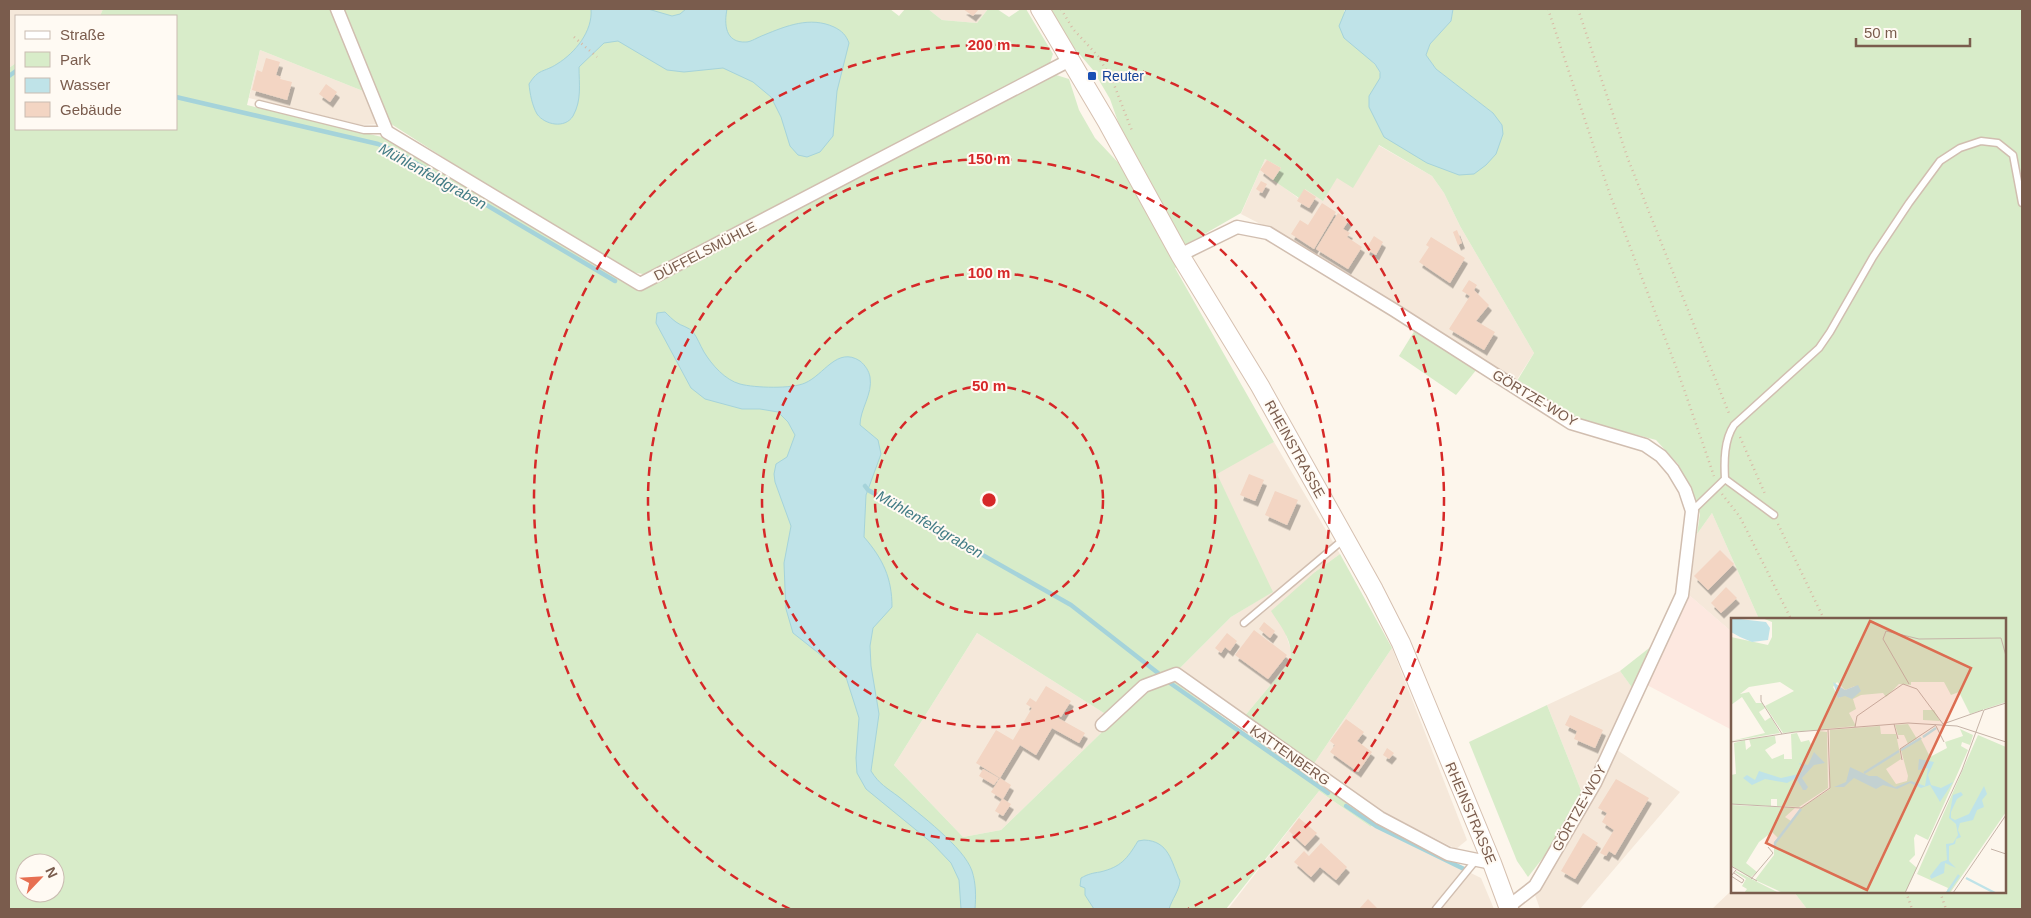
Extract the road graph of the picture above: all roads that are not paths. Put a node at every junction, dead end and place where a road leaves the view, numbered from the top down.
1 (337, 9) edge
2 (1040, 9) edge
3 (1070, 60) junction
4 (259, 104) dead end
5 (387, 130) junction
6 (2022, 202) edge
7 (1180, 255) junction
8 (1725, 479) junction
9 (1692, 511) junction
10 (1774, 515) road end
11 (1344, 539) junction
12 (1244, 623) dead end
13 (1102, 725) dead end
14 (1484, 862) junction
15 (1436, 909) edge
16 (1509, 909) edge

1 - 5 street
2 - 3 main road, RHEINSTRASSE
3 - 5 street, DÜFFELSMÜHLE
3 - 7 main road, RHEINSTRASSE
4 - 5 lane
6 - 8 lane
7 - 9 street, GÖRTZE-WOY
7 - 11 main road, RHEINSTRASSE
8 - 9 lane
8 - 10 lane
9 - 16 street, GÖRTZE-WOY
11 - 12 lane
11 - 14 main road, RHEINSTRASSE
13 - 14 street, KATTENBERG
14 - 15 lane
14 - 16 main road, RHEINSTRASSE

